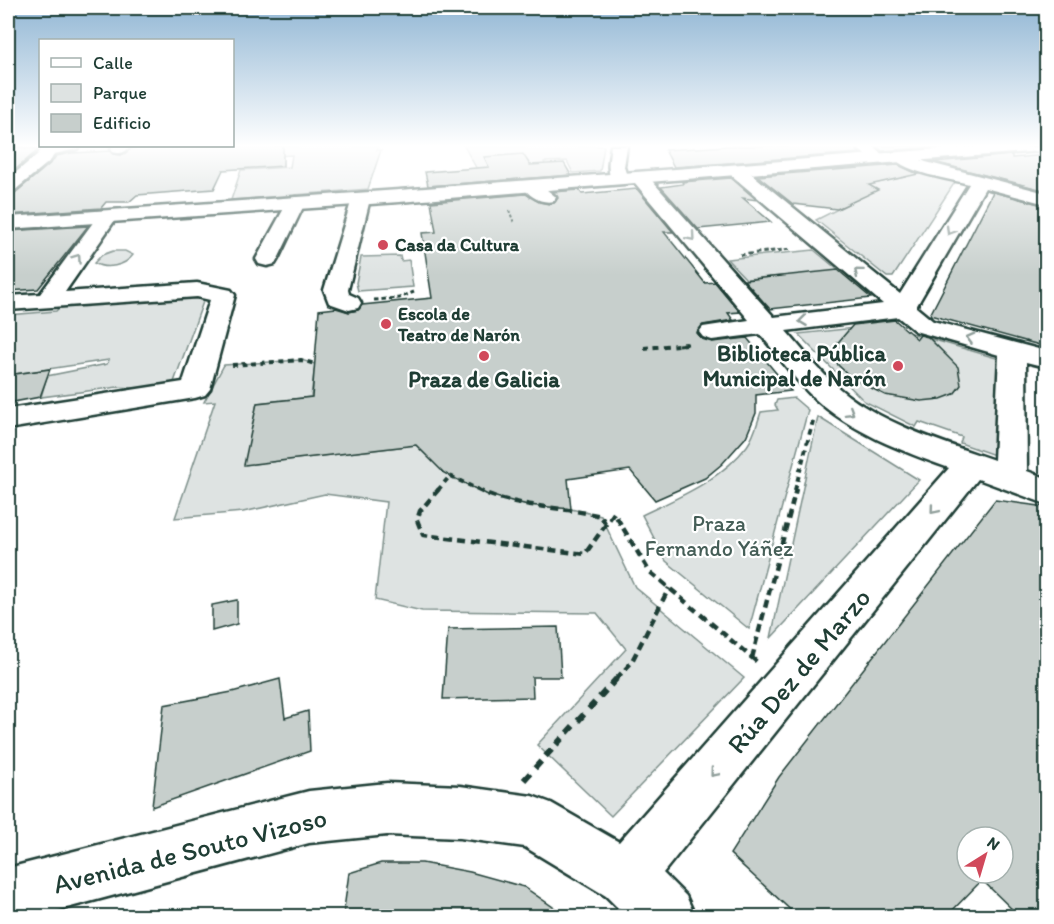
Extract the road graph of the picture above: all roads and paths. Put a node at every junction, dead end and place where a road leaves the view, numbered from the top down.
1 (490, 189) edge
2 (536, 189) edge
3 (640, 189) edge
4 (769, 189) edge
5 (976, 189) edge
6 (1010, 189) edge
7 (547, 197) dead end
8 (1047, 198) edge
9 (361, 199) junction
10 (296, 204) junction
11 (510, 212) dead end
12 (106, 217) junction
13 (8, 223) edge
14 (514, 223) dead end
15 (826, 246) junction
16 (709, 258) junction
17 (267, 260) dead end
18 (414, 292) dead end
19 (48, 299) junction
20 (8, 303) edge
21 (349, 303) joint
22 (903, 309) junction
23 (767, 326) junction
24 (712, 332) dead end
25 (1013, 350) junction
26 (1047, 358) edge
27 (315, 364) dead end
28 (202, 366) junction
29 (822, 389) junction
30 (8, 419) edge
31 (990, 472) junction
32 (1047, 491) edge
33 (605, 523) junction
34 (669, 588) junction
35 (752, 658) junction
36 (786, 687) junction
37 (492, 816) junction
38 (626, 876) junction
39 (8, 896) edge
40 (666, 916) edge

1 - 9 street
2 - 7 street
3 -> 16 street
4 - 15 street
5 -> 22 street
6 - 8 street
9 - 10 street
9 - 21 street
10 - 12 street
10 - 17 street
11 - 14 path
12 - 13 street
19 -> 12 street
15 - 16 path
22 -> 15 street
16 - 23 street
18 - 21 path
19 - 20 street
19 - 28 street
22 -> 23 street
25 -> 22 street
23 - 24 street
23 - 29 street
25 - 26 street
25 - 31 street
27 - 28 path
28 - 30 street
29 -> 31 street
29 - 35 path
31 - 32 street
31 -> 36 street, Rúa Dez de Marzo
33 - 33 path
33 - 34 path
34 - 35 path
34 - 37 path
35 - 36 path
36 -> 38 street, Rúa Dez de Marzo
37 - 38 street, Avenida de Souto Vizoso
37 - 39 street, Avenida de Souto Vizoso
38 - 40 street, Avenida de Souto Vizoso

